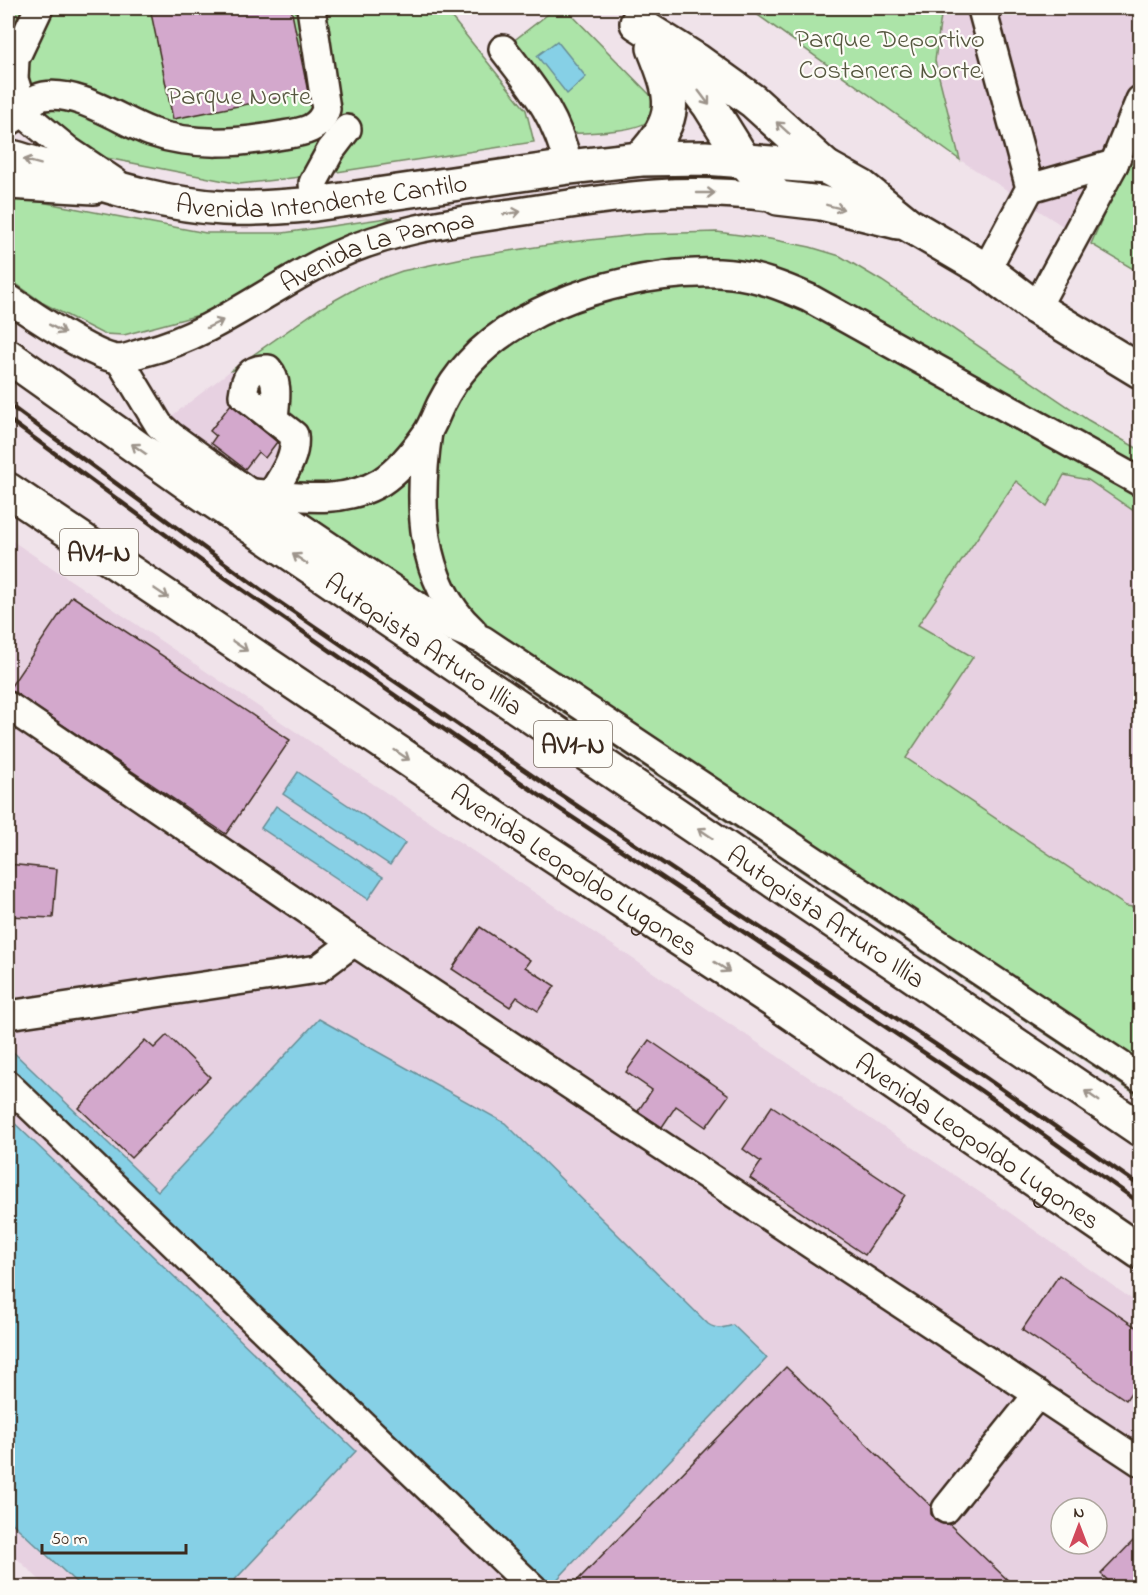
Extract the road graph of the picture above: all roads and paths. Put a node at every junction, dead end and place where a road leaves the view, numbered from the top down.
1 (39, 8) edge
2 (311, 8) edge
3 (988, 8) edge
4 (636, 23) edge
5 (503, 49) dead end
6 (1140, 100) edge
7 (15, 115) edge
8 (341, 127) junction
9 (8, 156) edge
10 (640, 159) junction
11 (744, 161) junction
12 (1114, 164) junction
13 (569, 166) junction
14 (826, 167) junction
15 (8, 185) edge
16 (1030, 188) junction
17 (128, 191) junction
18 (778, 198) junction
19 (315, 204) junction
20 (909, 225) junction
21 (986, 270) junction
22 (8, 298) edge
23 (1036, 308) junction
24 (8, 356) edge
25 (119, 359) junction
26 (1140, 371) edge
27 (274, 419) dead end
28 (428, 432) junction
29 (1140, 482) edge
30 (8, 490) edge
31 (261, 494) junction
32 (483, 640) junction
33 (8, 706) edge
34 (354, 942) junction
35 (8, 1016) edge
36 (1140, 1078) edge
37 (8, 1085) edge
38 (1140, 1129) edge
39 (1140, 1252) edge
40 (1038, 1394) junction
41 (1140, 1462) edge
42 (946, 1509) dead end
43 (533, 1587) edge

1 - 7 street
2 - 8 street
3 - 16 street
4 - 10 main road
4 -> 11 main road
14 -> 4 main road
5 - 13 street
6 - 12 street
7 - 8 street
7 - 17 street
8 - 19 street
17 -> 9 main road, Avenida Intendente Cantilo
10 - 11 main road
10 - 13 main road, Avenida Intendente Cantilo
11 - 14 main road
11 - 18 main road
12 - 16 street
12 - 23 street
13 - 19 main road, Avenida Intendente Cantilo
14 - 20 main road
15 - 17 street
16 - 21 street
17 - 19 main road, Avenida Intendente Cantilo
18 -> 20 main road
25 -> 18 street, Avenida La Pampa
20 - 21 main road
21 - 23 main road
22 -> 25 street
23 - 26 main road
38 -> 24 main road, Autopista Arturo Illia / AV1-N
25 - 31 street
27 - 31 street
28 - 29 street
28 - 31 street
28 - 32 street
30 -> 39 main road, Avenida Leopoldo Lugones / AV1-N
31 - 32 street
32 - 36 street
33 - 34 street
34 - 35 street
34 - 40 street
37 - 43 street
40 - 41 street
40 - 42 street

